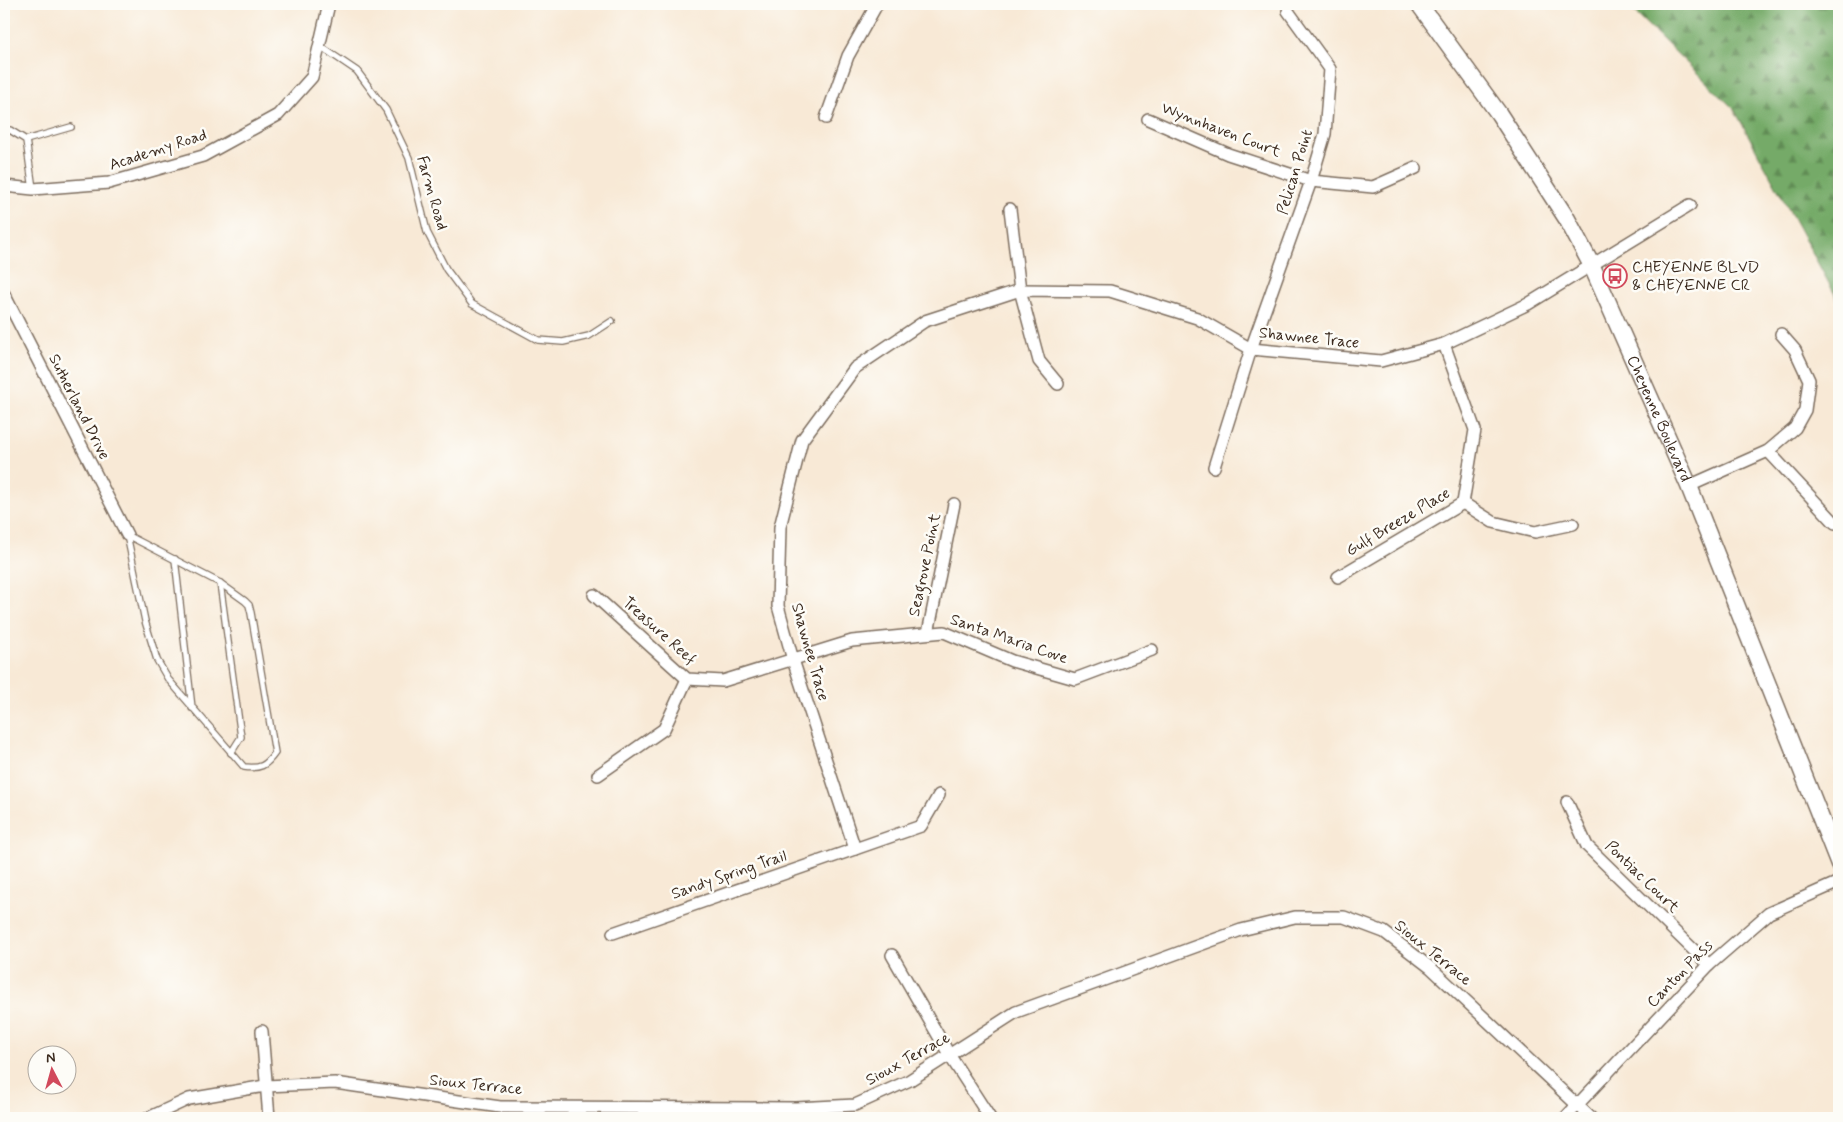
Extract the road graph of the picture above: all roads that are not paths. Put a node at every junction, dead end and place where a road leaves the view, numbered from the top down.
1 (329, 4) edge
2 (877, 4) edge
3 (1419, 4) edge
4 (1288, 11) dead end
5 (320, 46) junction
6 (826, 118) dead end
7 (1148, 119) dead end
8 (71, 126) dead end
9 (4, 132) edge
10 (26, 140) junction
11 (1416, 168) dead end
12 (1311, 181) junction
13 (4, 186) edge
14 (33, 188) junction
15 (1690, 205) dead end
16 (1010, 209) dead end
17 (1591, 264) junction
18 (1020, 290) junction
19 (4, 294) edge
20 (612, 321) dead end
21 (1781, 334) dead end
22 (1444, 344) junction
23 (1251, 349) junction
24 (1058, 384) dead end
25 (1768, 451) junction
26 (1214, 467) dead end
27 (1689, 486) junction
28 (1463, 503) junction
29 (954, 504) dead end
30 (1835, 522) dead end
31 (1573, 524) dead end
32 (127, 535) junction
33 (175, 559) junction
34 (1338, 577) dead end
35 (220, 583) junction
36 (594, 595) dead end
37 (928, 633) junction
38 (1152, 650) dead end
39 (793, 660) junction
40 (687, 679) junction
41 (192, 708) junction
42 (231, 753) junction
43 (598, 775) dead end
44 (939, 795) dead end
45 (1566, 802) dead end
46 (855, 849) junction
47 (1839, 864) edge
48 (1839, 882) edge
49 (613, 933) dead end
50 (892, 955) dead end
51 (1709, 966) junction
52 (262, 1031) dead end
53 (950, 1056) junction
54 (265, 1086) junction
55 (1578, 1105) junction
56 (148, 1118) edge
57 (269, 1118) edge
58 (990, 1118) edge
59 (1565, 1118) edge
60 (1591, 1118) edge

1 - 5 street, Academy Road
2 - 6 street
3 - 17 street, Cheyenne Boulevard
4 - 12 street, Pelican Point
5 - 14 street, Academy Road
5 - 20 lane, Farm Road
7 - 12 street, Wynnhaven Court
8 - 10 lane
9 - 10 lane
10 - 14 lane
11 - 12 street, Wynnhaven Court
12 - 23 street, Pelican Point
13 - 14 street, Academy Road
15 - 17 street, Shawnee Trace
16 - 18 street
17 - 22 street, Shawnee Trace
17 - 27 street, Cheyenne Boulevard
18 - 23 street, Shawnee Trace
18 - 24 street
18 - 39 street, Shawnee Trace
19 - 32 street, Sutherland Drive
21 - 25 street
22 - 23 street, Shawnee Trace
22 - 28 street, Gulf Breeze Place
23 - 26 street, Pelican Point
25 - 27 street
25 - 30 street
27 - 47 street, Cheyenne Boulevard
28 - 31 street
28 - 34 street, Gulf Breeze Place
29 - 37 street, Seagrove Point
32 - 33 lane
32 - 41 lane
33 - 35 lane
33 - 41 lane
35 - 42 lane
35 - 42 lane
36 - 40 street, Treasure Reef
37 - 38 street, Santa Maria Cove
37 - 39 street, Santa Maria Cove
39 - 40 street, Treasure Reef
39 - 46 street, Shawnee Trace
40 - 43 street
41 - 42 lane
44 - 46 street, Sandy Spring Trail
45 - 51 street, Pontiac Court
46 - 49 street, Sandy Spring Trail
48 - 51 street, Canton Pass
50 - 53 street
51 - 55 street, Canton Pass
52 - 54 street
53 - 54 street, Sioux Terrace
53 - 55 street, Sioux Terrace
53 - 58 street
54 - 56 street, Sioux Terrace
54 - 57 street
55 - 59 street, Canton Pass
55 - 60 street, Sioux Terrace

